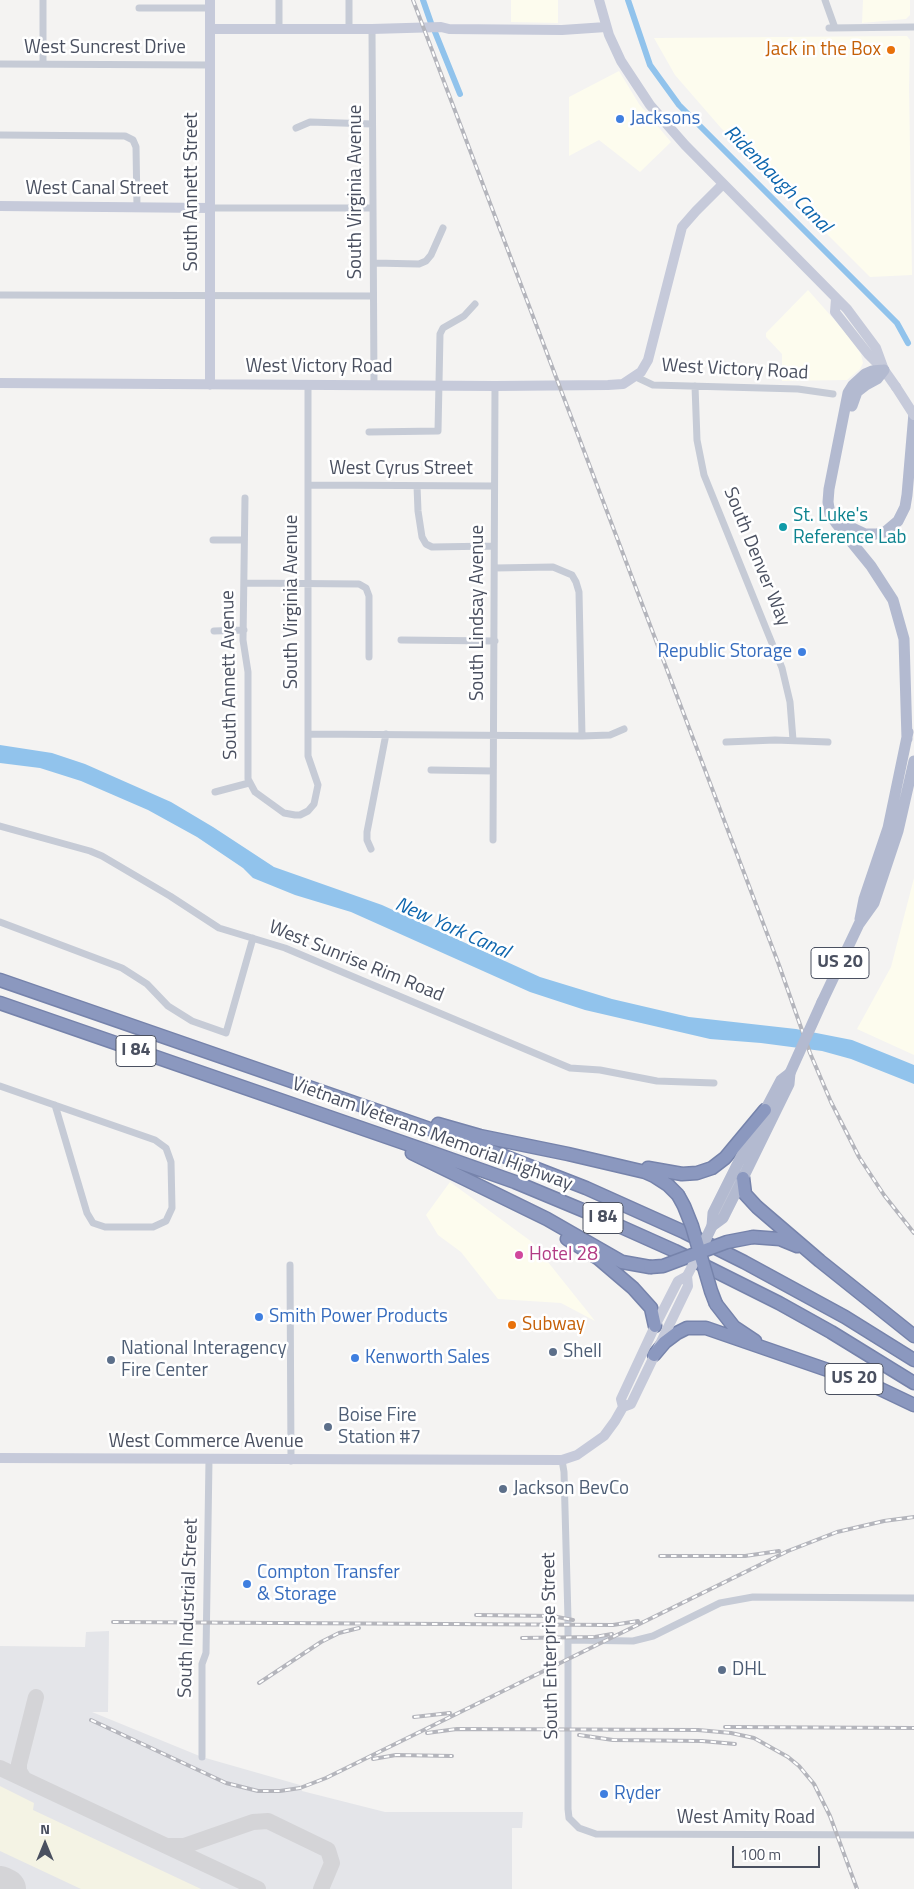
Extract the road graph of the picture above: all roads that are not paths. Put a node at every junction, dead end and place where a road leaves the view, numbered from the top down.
1 (43, 0) edge
2 (279, 0) edge
3 (349, 0) edge
4 (599, 0) edge
5 (825, 0) edge
6 (210, 4) edge
7 (139, 8) dead end
8 (606, 27) junction
9 (914, 27) edge
10 (210, 29) junction
11 (279, 29) junction
12 (349, 29) junction
13 (372, 29) junction
14 (0, 64) edge
15 (43, 64) junction
16 (210, 65) junction
17 (372, 124) junction
18 (296, 128) dead end
19 (0, 135) edge
20 (723, 184) junction
21 (0, 206) edge
22 (136, 207) junction
23 (210, 208) junction
24 (373, 208) junction
25 (443, 228) dead end
26 (374, 264) junction
27 (0, 295) edge
28 (210, 296) junction
29 (373, 296) junction
30 (475, 304) dead end
31 (884, 370) junction
32 (636, 377) junction
33 (0, 383) edge
34 (210, 384) junction
35 (308, 385) junction
36 (374, 385) junction
37 (439, 385) junction
38 (495, 386) junction
39 (694, 386) junction
40 (833, 394) dead end
41 (914, 414) edge
42 (369, 432) dead end
43 (308, 485) junction
44 (417, 486) junction
45 (493, 486) junction
46 (245, 498) dead end
47 (213, 540) dead end
48 (244, 540) junction
49 (494, 546) junction
50 (495, 568) junction
51 (244, 583) junction
52 (308, 584) junction
53 (214, 630) dead end
54 (244, 630) junction
55 (401, 640) dead end
56 (494, 641) junction
57 (369, 657) dead end
58 (914, 680) edge
59 (624, 729) dead end
60 (308, 734) junction
61 (386, 734) junction
62 (494, 735) junction
63 (582, 736) junction
64 (907, 739) junction
65 (793, 740) junction
66 (726, 742) dead end
67 (828, 742) dead end
68 (914, 761) edge
69 (431, 770) dead end
70 (493, 771) junction
71 (249, 783) junction
72 (215, 792) dead end
73 (914, 794) edge
74 (306, 813) joint
75 (0, 826) edge
76 (898, 831) junction
77 (493, 840) dead end
78 (371, 850) dead end
79 (0, 922) edge
80 (859, 924) junction
81 (253, 938) junction
82 (0, 980) edge
83 (0, 1003) edge
84 (216, 1054) junction
85 (790, 1073) junction
86 (714, 1083) dead end
87 (0, 1086) edge
88 (273, 1098) junction
89 (55, 1105) junction
90 (765, 1110) junction
91 (568, 1154) junction
92 (743, 1178) junction
93 (495, 1194) junction
94 (712, 1226) junction
95 (700, 1251) junction
96 (820, 1261) junction
97 (290, 1265) dead end
98 (687, 1276) junction
99 (655, 1326) junction
100 (914, 1336) edge
101 (654, 1355) junction
102 (791, 1358) junction
103 (914, 1360) edge
104 (914, 1383) edge
105 (914, 1406) edge
106 (623, 1407) junction
107 (0, 1458) edge
108 (209, 1460) junction
109 (562, 1460) junction
110 (291, 1461) junction
111 (914, 1598) edge
112 (568, 1640) junction
113 (202, 1756) dead end
114 (579, 1828) joint
115 (914, 1835) edge

1 - 15 street
2 - 11 street
3 - 12 street
4 - 8 street
5 - 9 street
6 - 7 street
6 - 10 street, South Annett Street
8 - 13 street
8 - 20 street
10 - 11 street
10 - 16 street, South Annett Street
11 - 12 street
12 - 13 street
13 - 17 street, South Virginia Avenue
14 - 15 street, West Suncrest Drive
15 - 16 street, West Suncrest Drive
16 - 23 street, South Annett Street
17 - 18 street
17 - 24 street, South Virginia Avenue
19 - 22 street
20 - 31 street
20 - 32 street, West Victory Road
21 - 22 street, West Canal Street
22 - 23 street, West Canal Street
23 - 24 street, West Canal Street
23 - 28 street, South Annett Street
24 - 26 street, South Virginia Avenue
25 - 26 street
26 - 29 street, South Virginia Avenue
27 - 28 street
28 - 29 street
28 - 34 street, South Annett Street
29 - 36 street, South Virginia Avenue
30 - 37 street
31 - 41 street, bridge
31 - 41 main road
31 - 64 main road
32 - 38 street, West Victory Road
32 - 39 street, West Victory Road
33 - 34 street, West Victory Road
34 - 35 street, West Victory Road
35 - 36 street, West Victory Road
35 - 43 street, South Virginia Avenue
36 - 37 street, West Victory Road
37 - 38 street, West Victory Road
37 - 42 street
38 - 45 street, South Lindsay Avenue
39 - 40 street, West Victory Road
39 - 65 street, South Denver Way
43 - 44 street, West Cyrus Street
43 - 52 street, South Virginia Avenue
44 - 45 street, West Cyrus Street
44 - 49 street
45 - 49 street, South Lindsay Avenue
46 - 48 street, South Annett Avenue
47 - 48 street
48 - 51 street, South Annett Avenue
49 - 50 street, South Lindsay Avenue
50 - 56 street, South Lindsay Avenue
50 - 63 street
51 - 52 street
51 - 54 street, South Annett Avenue
52 - 57 street
52 - 60 street, South Virginia Avenue
53 - 54 street
54 - 71 street, South Annett Avenue
55 - 56 street
56 - 62 street, South Lindsay Avenue
58 - 64 main road, US 20
59 - 63 street
60 - 61 street
60 - 74 street, South Virginia Avenue
61 - 62 street
61 - 78 street
62 - 63 street
62 - 70 street, South Lindsay Avenue
64 - 80 main road, US 20
65 - 66 street
65 - 67 street
68 - 76 main road, US 20
69 - 70 street
70 - 77 street, South Lindsay Avenue
71 - 72 street
71 - 74 street, South Annett Avenue
73 - 76 main road
75 - 81 street, West Sunrise Rim Road
76 - 80 main road, US 20
79 - 81 street
80 - 85 main road, US 20, bridge
81 - 86 street, West Sunrise Rim Road
82 - 84 highway, Vietnam Veterans Memorial Highway / I 84
83 - 88 highway, Vietnam Veterans Memorial Highway / I 84
84 - 91 highway
84 - 103 highway, Vietnam Veterans Memorial Highway / I 84
85 - 90 main road, US 20
85 - 92 main road, US 20
87 - 89 street
88 - 93 highway
88 - 104 highway, Vietnam Veterans Memorial Highway / I 84
89 - 89 street
90 - 91 highway
90 - 94 main road, US 20
91 - 95 highway, bridge
92 - 94 main road
92 - 96 highway
93 - 95 highway, bridge
93 - 99 highway
94 - 95 main road, bridge
95 - 96 highway, bridge
95 - 98 street, bridge
95 - 102 highway, US 20, bridge
96 - 100 highway
97 - 110 street
98 - 99 street
98 - 101 street
99 - 106 street
101 - 102 highway
101 - 106 street
102 - 105 highway, US 20
106 - 109 street
107 - 108 street, West Commerce Avenue
108 - 110 street, West Commerce Avenue
108 - 113 street, South Industrial Street
109 - 110 street, West Commerce Avenue
109 - 112 street, South Enterprise Street
111 - 112 street
112 - 114 street, South Enterprise Street
114 - 115 street, West Amity Road

